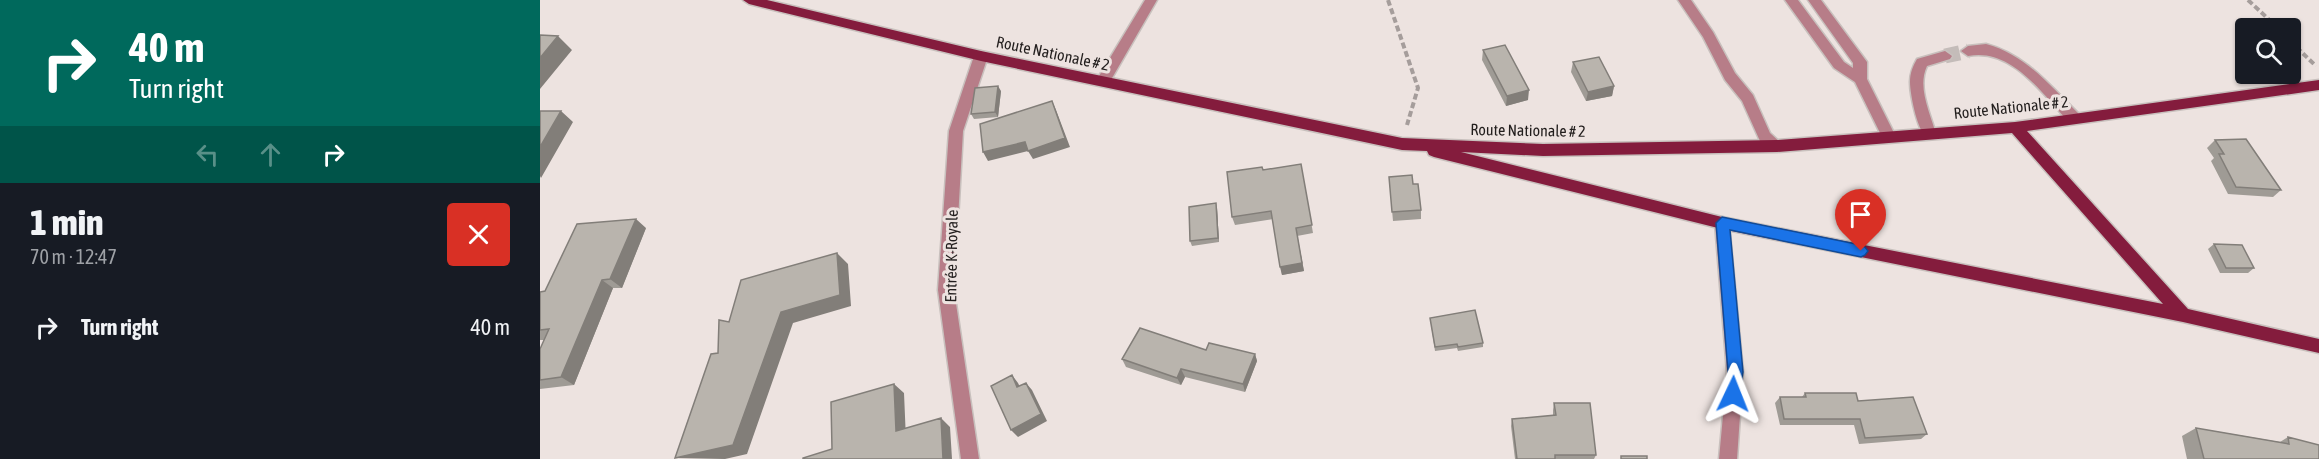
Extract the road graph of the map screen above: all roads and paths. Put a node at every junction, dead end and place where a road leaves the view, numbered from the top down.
1 (749, 0) edge
2 (1151, 0) edge
3 (1389, 0) edge
4 (1684, 0) edge
5 (1791, 0) edge
6 (1814, 0) edge
7 (2248, 0) edge
8 (2267, 18) edge
9 (1968, 51) tunnel mouth
10 (2301, 52) edge
11 (981, 56) junction
12 (1945, 56) tunnel mouth
13 (2319, 69) edge
14 (1860, 79) junction
15 (1103, 81) junction
16 (2319, 85) edge
17 (2075, 119) junction
18 (2015, 127) junction
19 (1929, 134) junction
20 (1889, 137) junction
21 (1402, 144) junction
22 (1777, 146) junction
23 (1722, 223) junction
24 (2183, 315) junction
25 (2319, 346) edge
26 (970, 459) edge
27 (1728, 459) edge

1 - 11 main road, Route Nationale # 2
2 - 15 street
3 - 21 path
4 - 22 street
5 - 14 street
6 - 14 street
7 - 8 path
9 - 17 street
10 - 13 path
11 - 15 main road, Route Nationale # 2
11 - 26 street, Entrée K-Royale
12 - 19 street
14 - 20 street
15 - 21 main road, Route Nationale # 2
16 - 17 main road, Route Nationale # 2
17 - 18 main road, Route Nationale # 2
18 - 19 main road, Route Nationale # 2
18 - 24 main road
19 - 20 main road, Route Nationale # 2
20 - 22 main road, Route Nationale # 2
21 - 22 main road, Route Nationale # 2
21 - 23 main road
23 - 24 main road
23 - 27 street
24 - 25 main road

